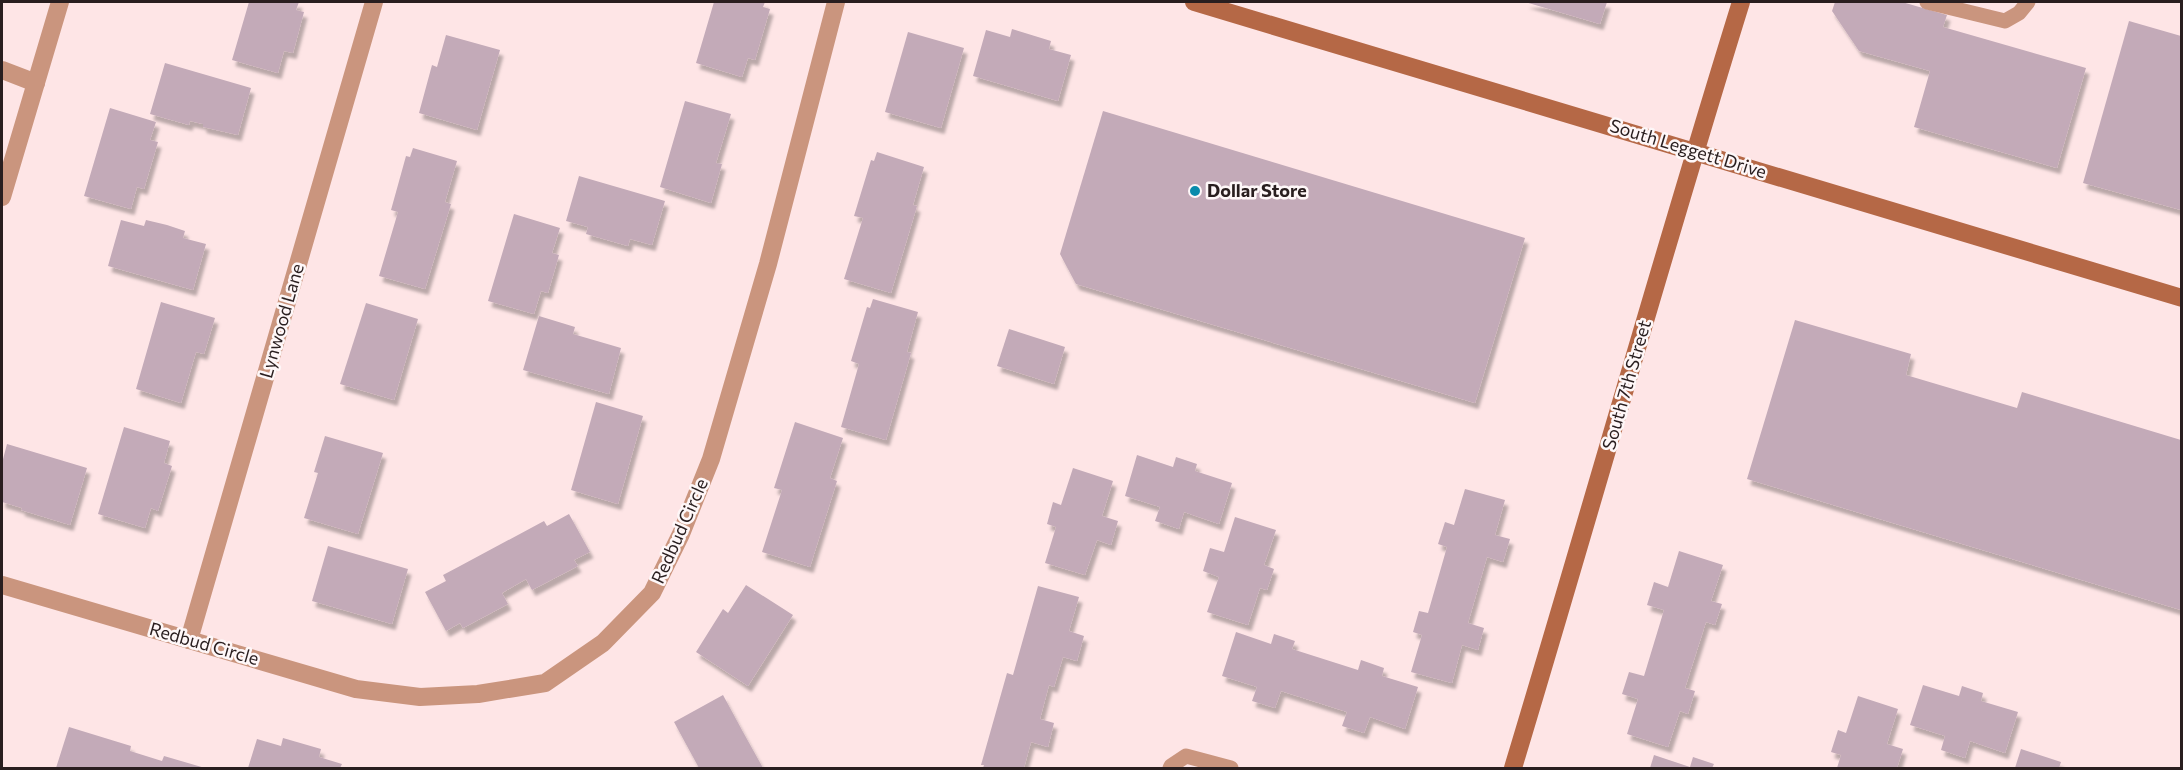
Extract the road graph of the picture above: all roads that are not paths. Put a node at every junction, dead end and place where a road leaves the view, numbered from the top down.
1 (60, 2) edge
2 (374, 2) edge
3 (836, 2) edge
4 (1194, 2) edge
5 (1741, 2) edge
6 (1927, 2) edge
7 (2028, 2) edge
8 (2, 70) edge
9 (36, 83) junction
10 (1695, 150) junction
11 (2, 197) edge
12 (2181, 298) edge
13 (2, 585) edge
14 (189, 640) junction
15 (1170, 768) edge
16 (1231, 768) edge
17 (1513, 768) edge

1 - 9 street
2 - 14 street, Lynwood Lane
3 - 14 street, Redbud Circle
4 - 10 street, South Leggett Drive
5 - 10 street, South 7th Street
6 - 7 lane
8 - 9 street
9 - 11 street
10 - 12 street, South Leggett Drive
10 - 17 street, South 7th Street
13 - 14 street, Redbud Circle
15 - 16 lane

